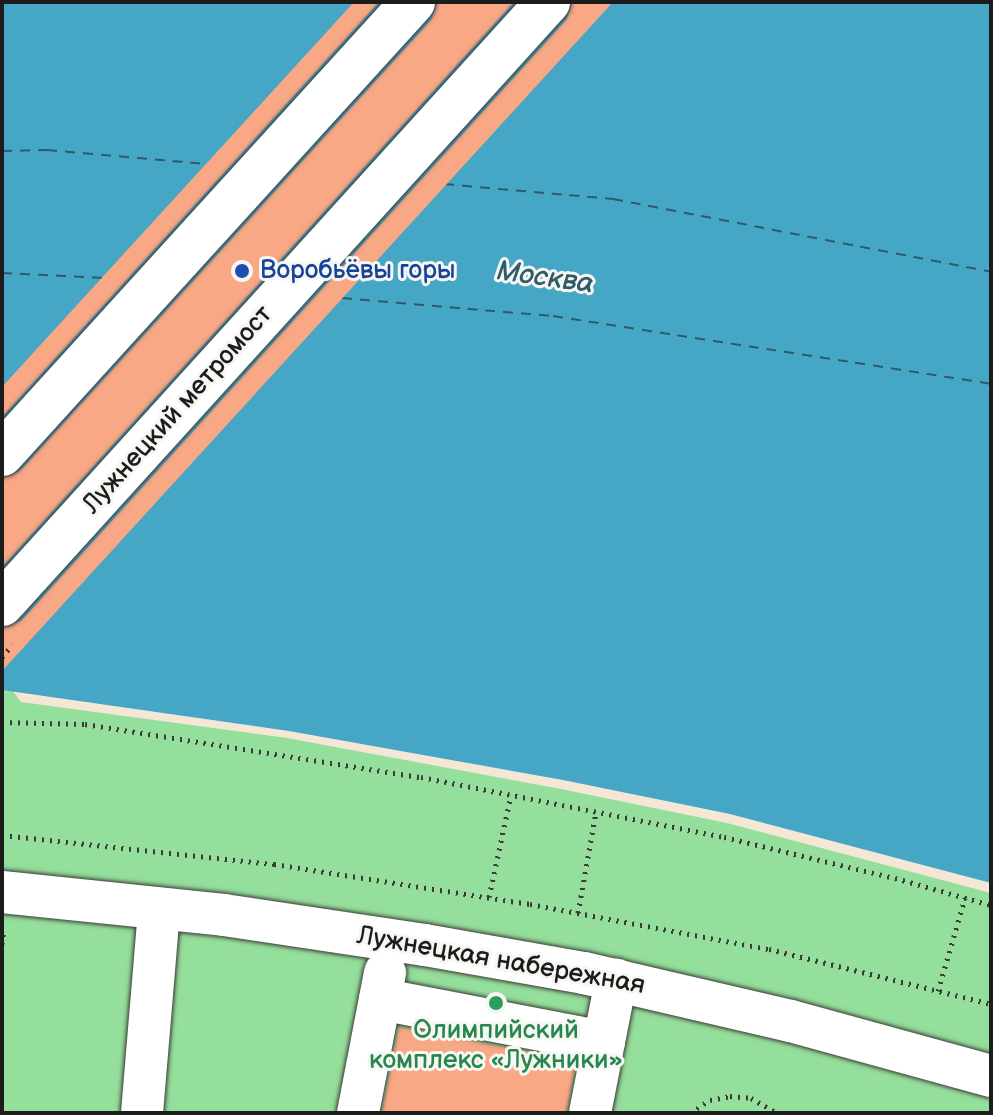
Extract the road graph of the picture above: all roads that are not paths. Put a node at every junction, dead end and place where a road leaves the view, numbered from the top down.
1 (413, 2) edge
2 (548, 2) edge
3 (2, 454) edge
4 (2, 604) edge
5 (2, 892) edge
6 (159, 909) junction
7 (391, 940) junction
8 (616, 980) junction
9 (380, 999) junction
10 (604, 1042) junction
11 (991, 1076) edge
12 (142, 1113) edge
13 (358, 1113) edge
14 (590, 1113) edge

1 - 3 main road
2 - 4 main road, Лужнецкий метромост
5 - 6 street, Лужнецкая набережная
6 - 7 street, Лужнецкая набережная
6 - 12 street
7 - 8 street, Лужнецкая набережная
7 - 9 street
8 - 10 street
8 - 11 street, Лужнецкая набережная
9 - 10 street
9 - 13 street
10 - 14 street

